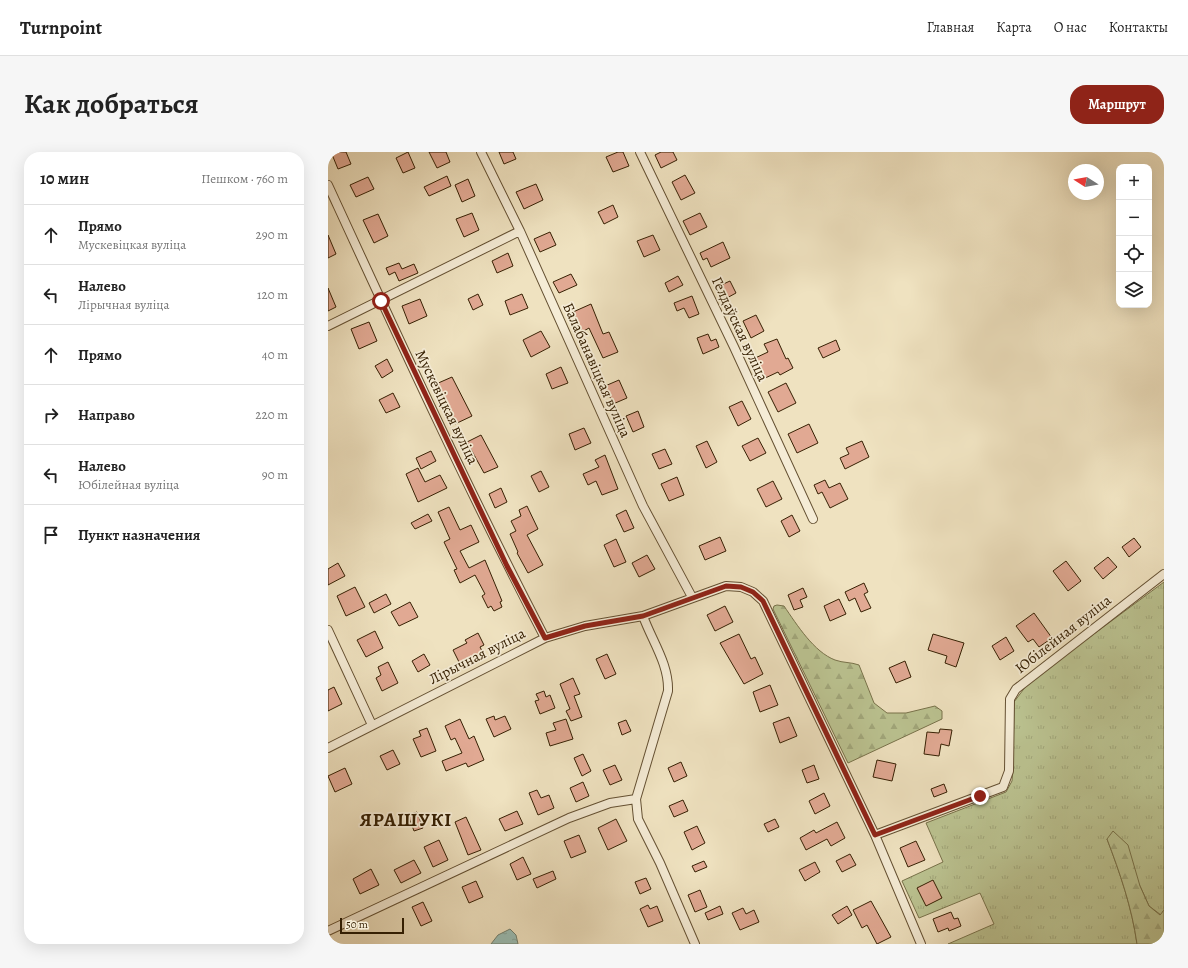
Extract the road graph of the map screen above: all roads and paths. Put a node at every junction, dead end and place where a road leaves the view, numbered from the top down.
1 (481, 152) edge
2 (640, 152) edge
3 (328, 185) edge
4 (520, 231) junction
5 (381, 301) junction
6 (328, 326) edge
7 (813, 519) dead end
8 (1164, 574) edge
9 (692, 597) junction
10 (643, 616) junction
11 (328, 630) edge
12 (545, 638) junction
13 (372, 725) junction
14 (328, 748) edge
15 (636, 799) junction
16 (875, 835) junction
17 (328, 931) edge
18 (695, 944) edge
19 (921, 944) edge

1 - 4 street, Балабанавіцкая вуліца
2 - 7 street, Гелдаўская вуліца
3 - 5 street, Мускевіцкая вуліца
4 - 5 street
4 - 9 street, Балабанавіцкая вуліца
5 - 6 street
5 - 12 street, Мускевіцкая вуліца
8 - 16 street, Юбілейная вуліца
9 - 10 street, Лірычная вуліца
9 - 16 street, Лірычная вуліца
10 - 12 street, Лірычная вуліца
10 - 15 street
11 - 13 street
12 - 13 street, Лірычная вуліца
13 - 14 street, Лірычная вуліца
15 - 17 street
15 - 18 street
16 - 19 street, Лірычная вуліца

